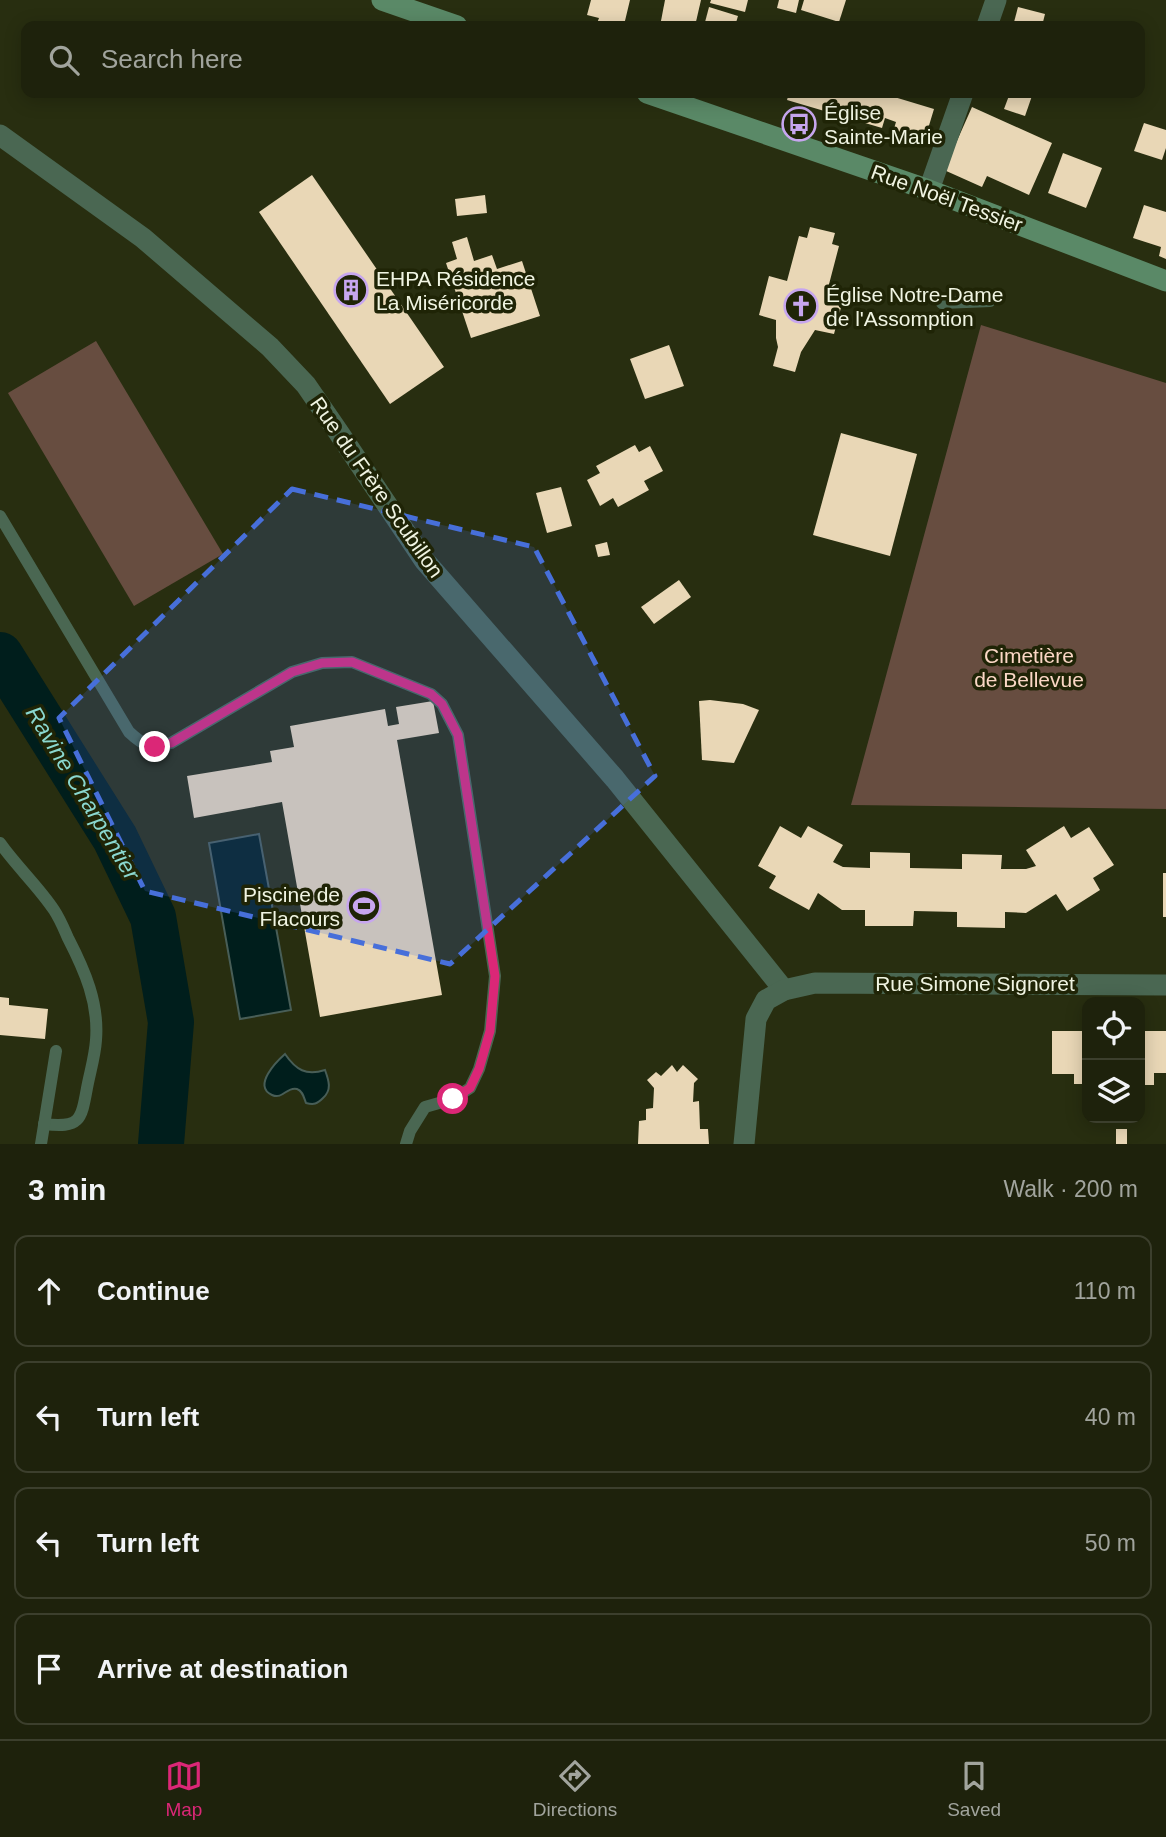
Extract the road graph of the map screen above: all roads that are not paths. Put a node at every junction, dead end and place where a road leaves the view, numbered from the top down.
1 (996, 0) edge
2 (392, 2) edge
3 (443, 21) edge
4 (989, 21) edge
5 (662, 98) edge
6 (961, 98) edge
7 (0, 135) edge
8 (929, 190) junction
9 (1166, 281) edge
10 (990, 301) dead end
11 (942, 303) dead end
12 (0, 516) edge
13 (0, 843) edge
14 (1166, 985) edge
15 (784, 990) junction
16 (56, 1051) dead end
17 (44, 1124) junction
18 (41, 1144) edge
19 (406, 1144) edge
20 (744, 1144) edge

1 - 4 street
2 - 3 main road
5 - 8 main road, Rue Noël Tessier
6 - 8 street
7 - 15 street, Rue du Frère Scubillon
8 - 9 main road, Rue Noël Tessier
10 - 11 lane
12 - 19 lane
13 - 17 lane
14 - 15 street, Rue Simone Signoret
15 - 20 street
16 - 17 lane
17 - 18 lane

